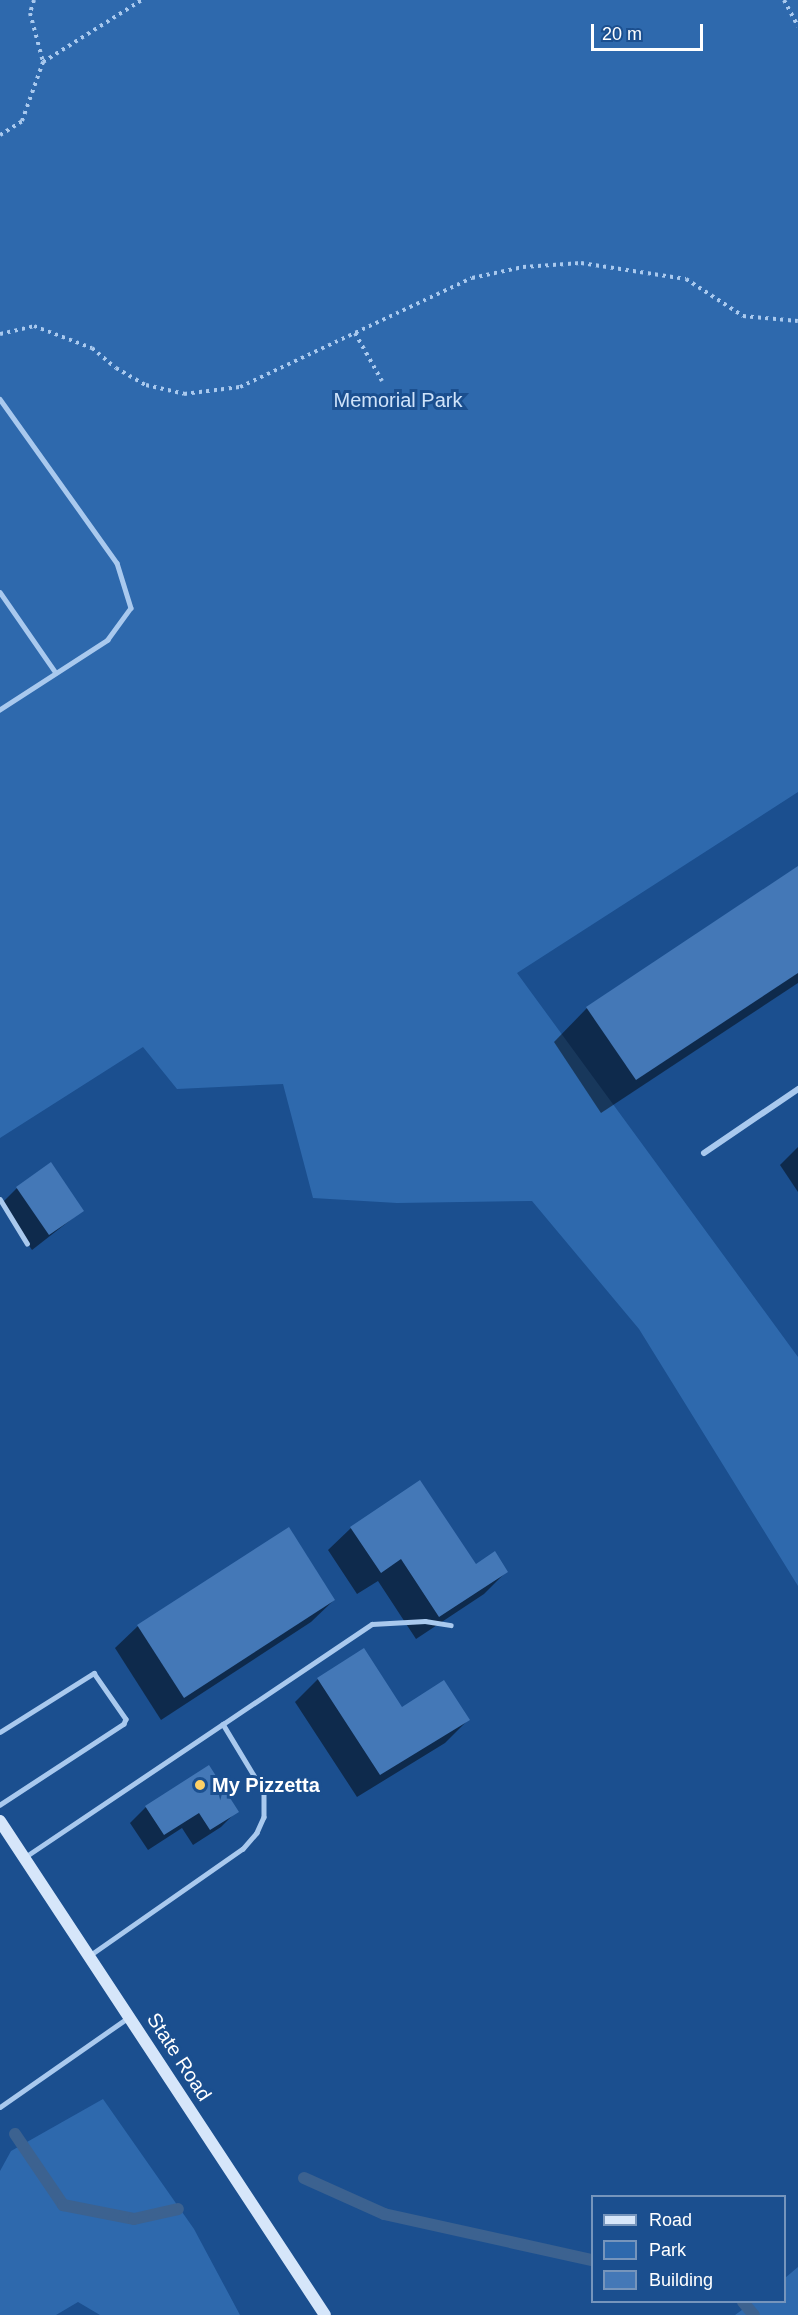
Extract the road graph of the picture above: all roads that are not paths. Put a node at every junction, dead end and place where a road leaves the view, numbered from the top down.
1 (0, 399) edge
2 (0, 592) edge
3 (56, 673) junction
4 (0, 710) edge
5 (798, 1089) edge
6 (704, 1153) dead end
7 (0, 1199) edge
8 (27, 1243) dead end
9 (451, 1625) dead end
10 (223, 1724) junction
11 (0, 1732) edge
12 (0, 1805) edge
13 (0, 1821) edge
14 (24, 1858) junction
15 (89, 1956) junction
16 (129, 2017) junction
17 (0, 2107) edge
18 (325, 2315) edge

1 - 3 lane
2 - 3 lane
3 - 4 lane
5 - 6 street
7 - 8 lane
9 - 10 lane
10 - 14 lane
10 - 15 lane
11 - 12 lane
13 - 14 main road, State Road
14 - 15 main road, State Road
15 - 16 main road, State Road
16 - 17 lane
16 - 18 main road, State Road

